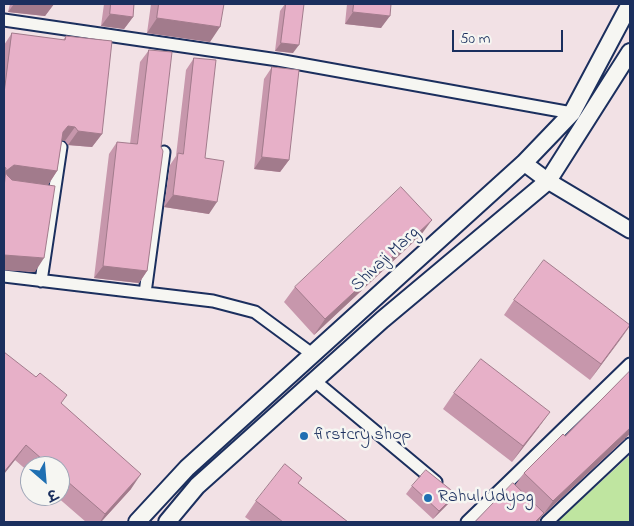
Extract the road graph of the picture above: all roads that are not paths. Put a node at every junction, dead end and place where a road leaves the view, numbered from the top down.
1 (625, 4) edge
2 (4, 20) edge
3 (630, 52) edge
4 (572, 113) junction
5 (61, 147) edge
6 (164, 152) edge
7 (524, 163) junction
8 (548, 181) junction
9 (630, 230) edge
10 (4, 276) edge
11 (41, 281) junction
12 (145, 293) junction
13 (312, 354) junction
14 (630, 364) edge
15 (315, 381) junction
16 (630, 444) edge
17 (445, 489) edge
18 (137, 522) edge
19 (167, 522) edge
20 (467, 522) edge
21 (547, 522) edge

1 - 4 main road, Shivaji Marg
2 - 4 street
3 - 8 main road
4 - 7 main road, Shivaji Marg
5 - 11 street
6 - 12 street
7 - 8 street
7 - 13 main road, Shivaji Marg
8 - 9 street
8 - 15 main road
10 - 11 street
11 - 12 street
12 - 13 street
13 - 18 main road, Shivaji Marg
14 - 20 street
15 - 17 street
15 - 19 main road
16 - 21 street

